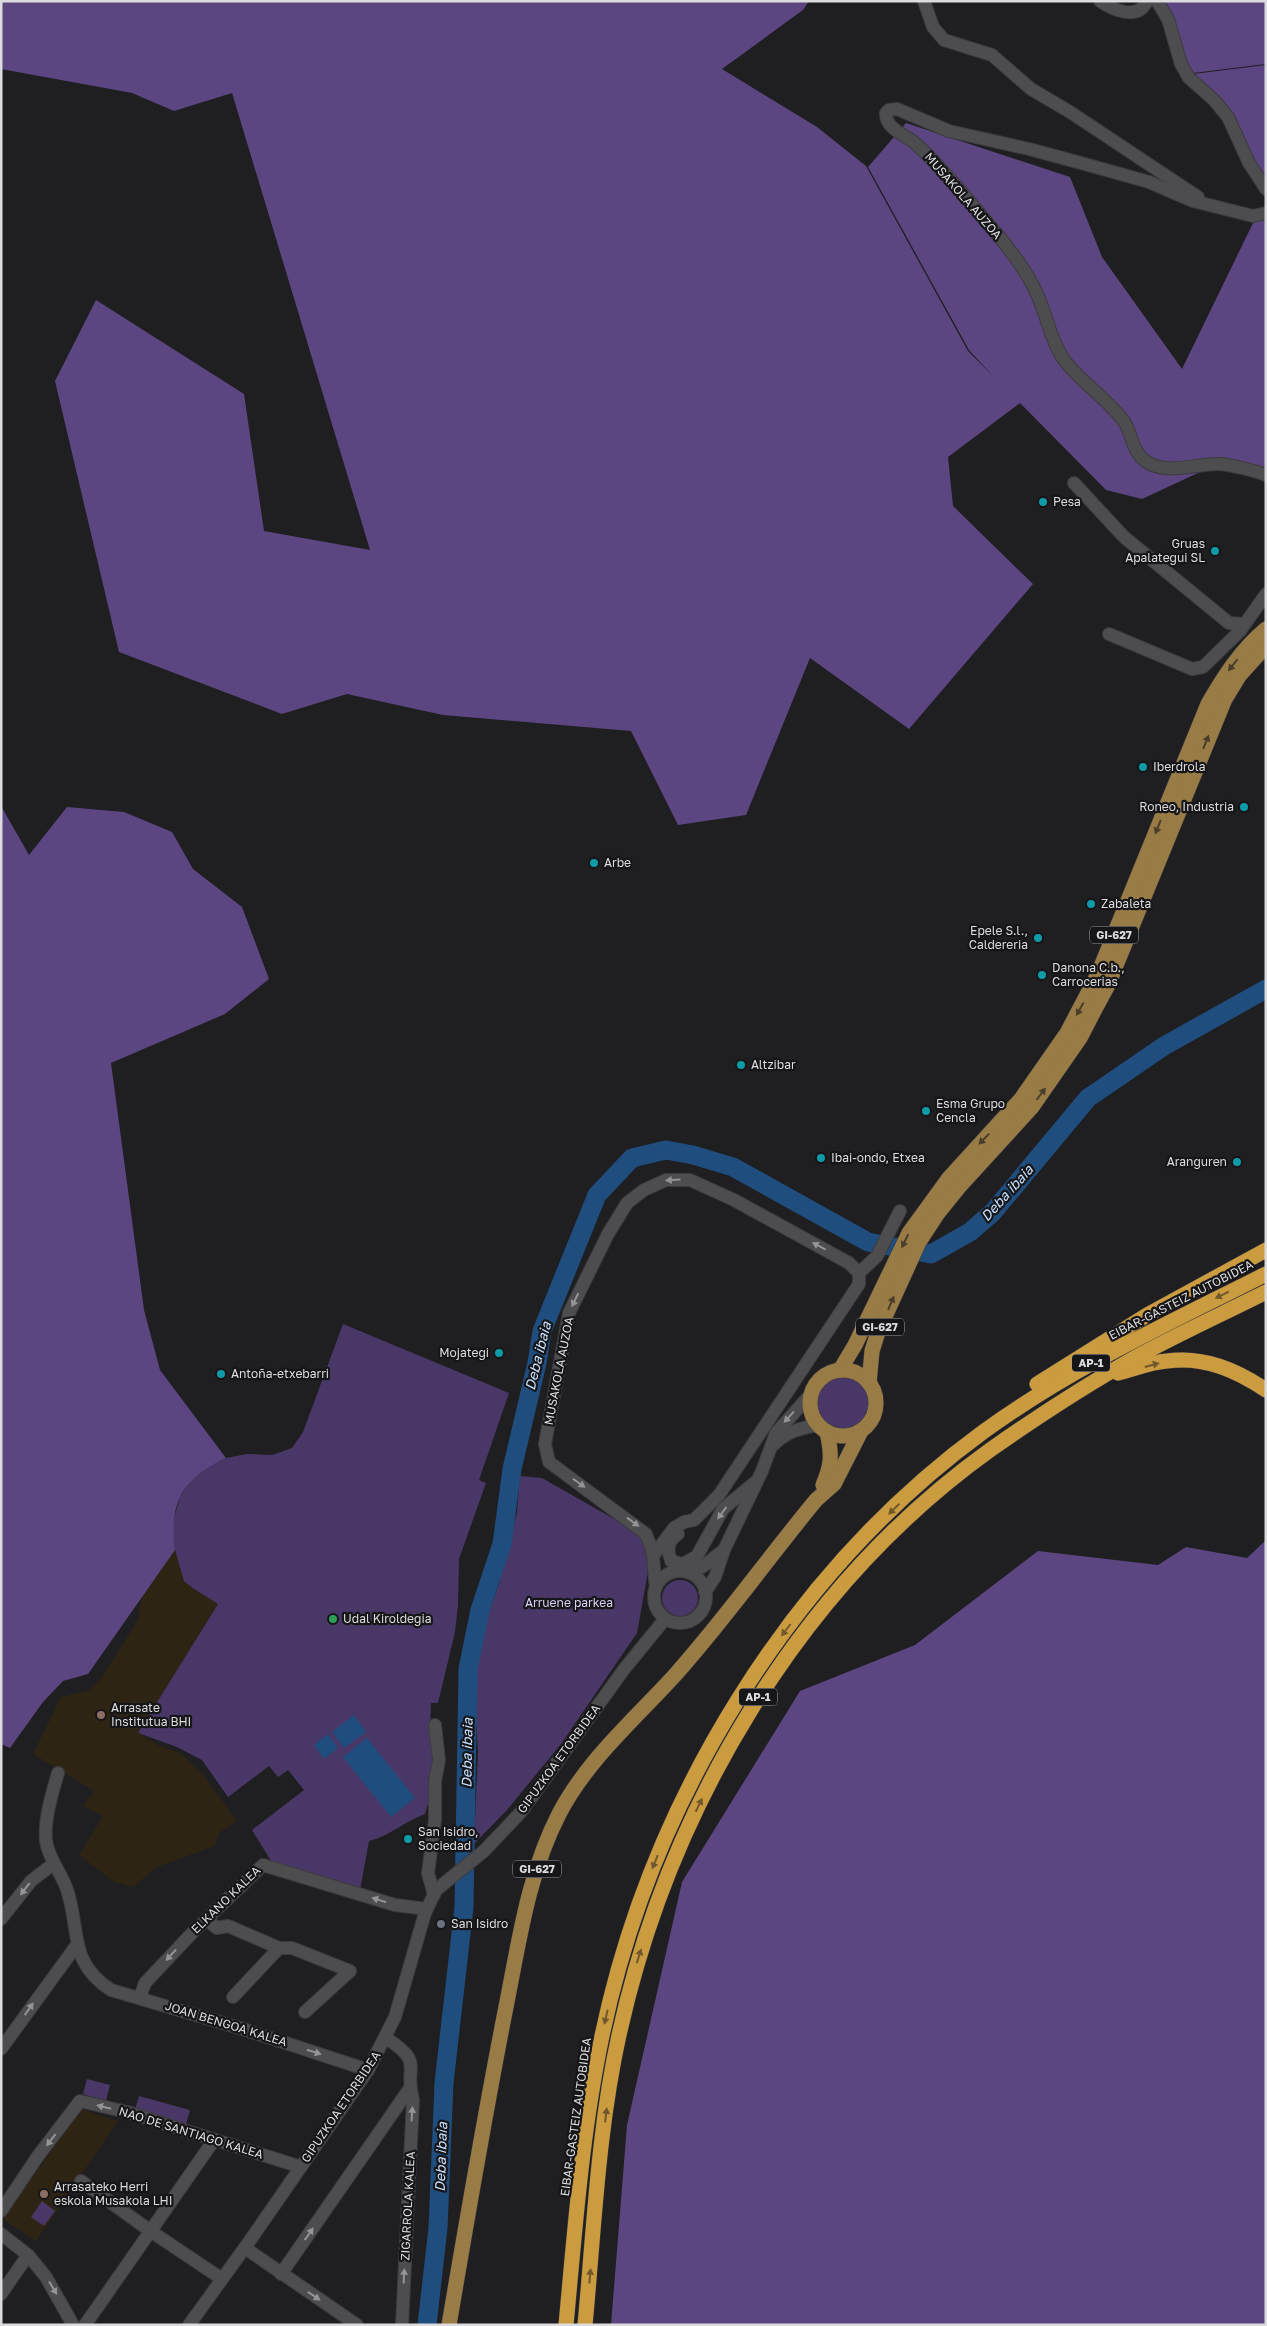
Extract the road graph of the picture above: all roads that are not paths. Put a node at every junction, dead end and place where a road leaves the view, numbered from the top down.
1 (924, 1) edge
2 (1100, 1) edge
3 (1147, 1) edge
4 (1157, 1) edge
5 (1266, 189) edge
6 (1203, 202) junction
7 (1266, 213) edge
8 (1266, 475) edge
9 (1074, 483) dead end
10 (1266, 594) edge
11 (1244, 624) junction
12 (1266, 629) edge
13 (1109, 634) dead end
14 (1266, 646) edge
15 (898, 1215) dead end
16 (925, 1220) junction
17 (1266, 1250) edge
18 (897, 1271) junction
19 (859, 1273) junction
20 (1266, 1274) edge
21 (1266, 1292) edge
22 (840, 1370) junction
23 (1104, 1377) junction
24 (869, 1383) junction
25 (1266, 1390) edge
26 (811, 1394) junction
27 (823, 1429) junction
28 (861, 1431) junction
29 (773, 1445) junction
30 (929, 1476) junction
31 (758, 1480) junction
32 (816, 1500) junction
33 (694, 1520) junction
34 (724, 1550) junction
35 (653, 1556) junction
36 (679, 1568) junction
37 (656, 1587) junction
38 (705, 1592) junction
39 (665, 1619) junction
40 (435, 1725) dead end
41 (58, 1773) dead end
42 (53, 1864) junction
43 (434, 1895) junction
44 (427, 1909) junction
45 (1, 1919) edge
46 (207, 1920) junction
47 (76, 1946) junction
48 (279, 1948) junction
49 (233, 1997) dead end
50 (140, 1998) junction
51 (305, 2012) dead end
52 (386, 2038) junction
53 (1, 2049) edge
54 (368, 2070) junction
55 (410, 2088) junction
56 (214, 2140) junction
57 (301, 2167) junction
58 (81, 2181) dead end
59 (1, 2211) edge
60 (149, 2230) junction
61 (1, 2234) edge
62 (245, 2248) junction
63 (28, 2255) junction
64 (281, 2274) junction
65 (222, 2278) junction
66 (1, 2294) edge
67 (73, 2325) edge
68 (85, 2325) edge
69 (189, 2325) edge
70 (357, 2325) edge
71 (402, 2325) edge
72 (449, 2325) edge
73 (566, 2325) edge
74 (585, 2325) edge

1 - 6 street, MUSAKOLA AUZOA
2 - 3 street
4 - 5 street
6 - 7 street, MUSAKOLA AUZOA
6 - 8 street, MUSAKOLA AUZOA
9 - 11 street
10 - 11 street
11 - 13 street
12 -> 16 main road, GI-627
16 -> 14 main road, GI-627
15 - 19 street
16 - 18 main road, GI-627
17 - 30 highway
18 - 22 main road, GI-627
24 -> 18 main road, GI-627
19 - 33 street
19 -> 35 street, MUSAKOLA AUZOA
20 -> 30 highway, EIBAR-GASTEIZ AUTOBIDEA / AP-1
21 - 23 highway, AP-1
22 - 24 main road
22 - 26 main road, GI-627
23 -> 25 highway
74 -> 23 highway, AP-1
24 - 28 main road, GI-627
26 - 27 main road, GI-627
26 -> 29 street
27 - 28 main road
27 - 29 street
27 - 32 main road, GI-627
28 - 32 main road, GI-627
29 - 31 street
30 -> 73 highway, EIBAR-GASTEIZ AUTOBIDEA / AP-1
31 - 34 street
31 -> 36 street
32 - 72 main road, GI-627
33 - 35 street
33 - 36 street
34 - 36 street
34 - 38 street
35 - 37 street, MUSAKOLA AUZOA
36 - 37 street
36 - 38 street
37 - 39 street
38 - 39 street
39 - 43 street, GIPUZKOA ETORBIDEA
40 - 43 street
41 - 42 street
42 -> 45 street
42 - 47 street
43 - 44 street, GIPUZKOA ETORBIDEA
44 -> 46 street, ELKANO KALEA
44 - 52 street, GIPUZKOA ETORBIDEA
46 - 48 street
46 -> 50 street, ELKANO KALEA
47 - 50 street, JOAN BENGOA KALEA
53 -> 47 street
48 - 49 street
48 - 51 street
50 -> 54 street, JOAN BENGOA KALEA
52 - 54 street, GIPUZKOA ETORBIDEA
52 - 55 street, ZIGARROLA KALEA
54 - 57 street, GIPUZKOA ETORBIDEA
64 -> 55 street
71 -> 55 street, ZIGARROLA KALEA
56 - 57 street, NAO DE SANTIAGO KALEA
56 -> 59 street, NAO DE SANTIAGO KALEA
56 - 60 street
57 - 62 street, GIPUZKOA ETORBIDEA
58 - 60 street
60 - 65 street
60 - 68 street
61 - 63 street
62 - 64 street
62 - 65 street, GIPUZKOA ETORBIDEA
63 - 66 street
63 -> 67 street
64 -> 70 street
65 - 69 street, GIPUZKOA ETORBIDEA

